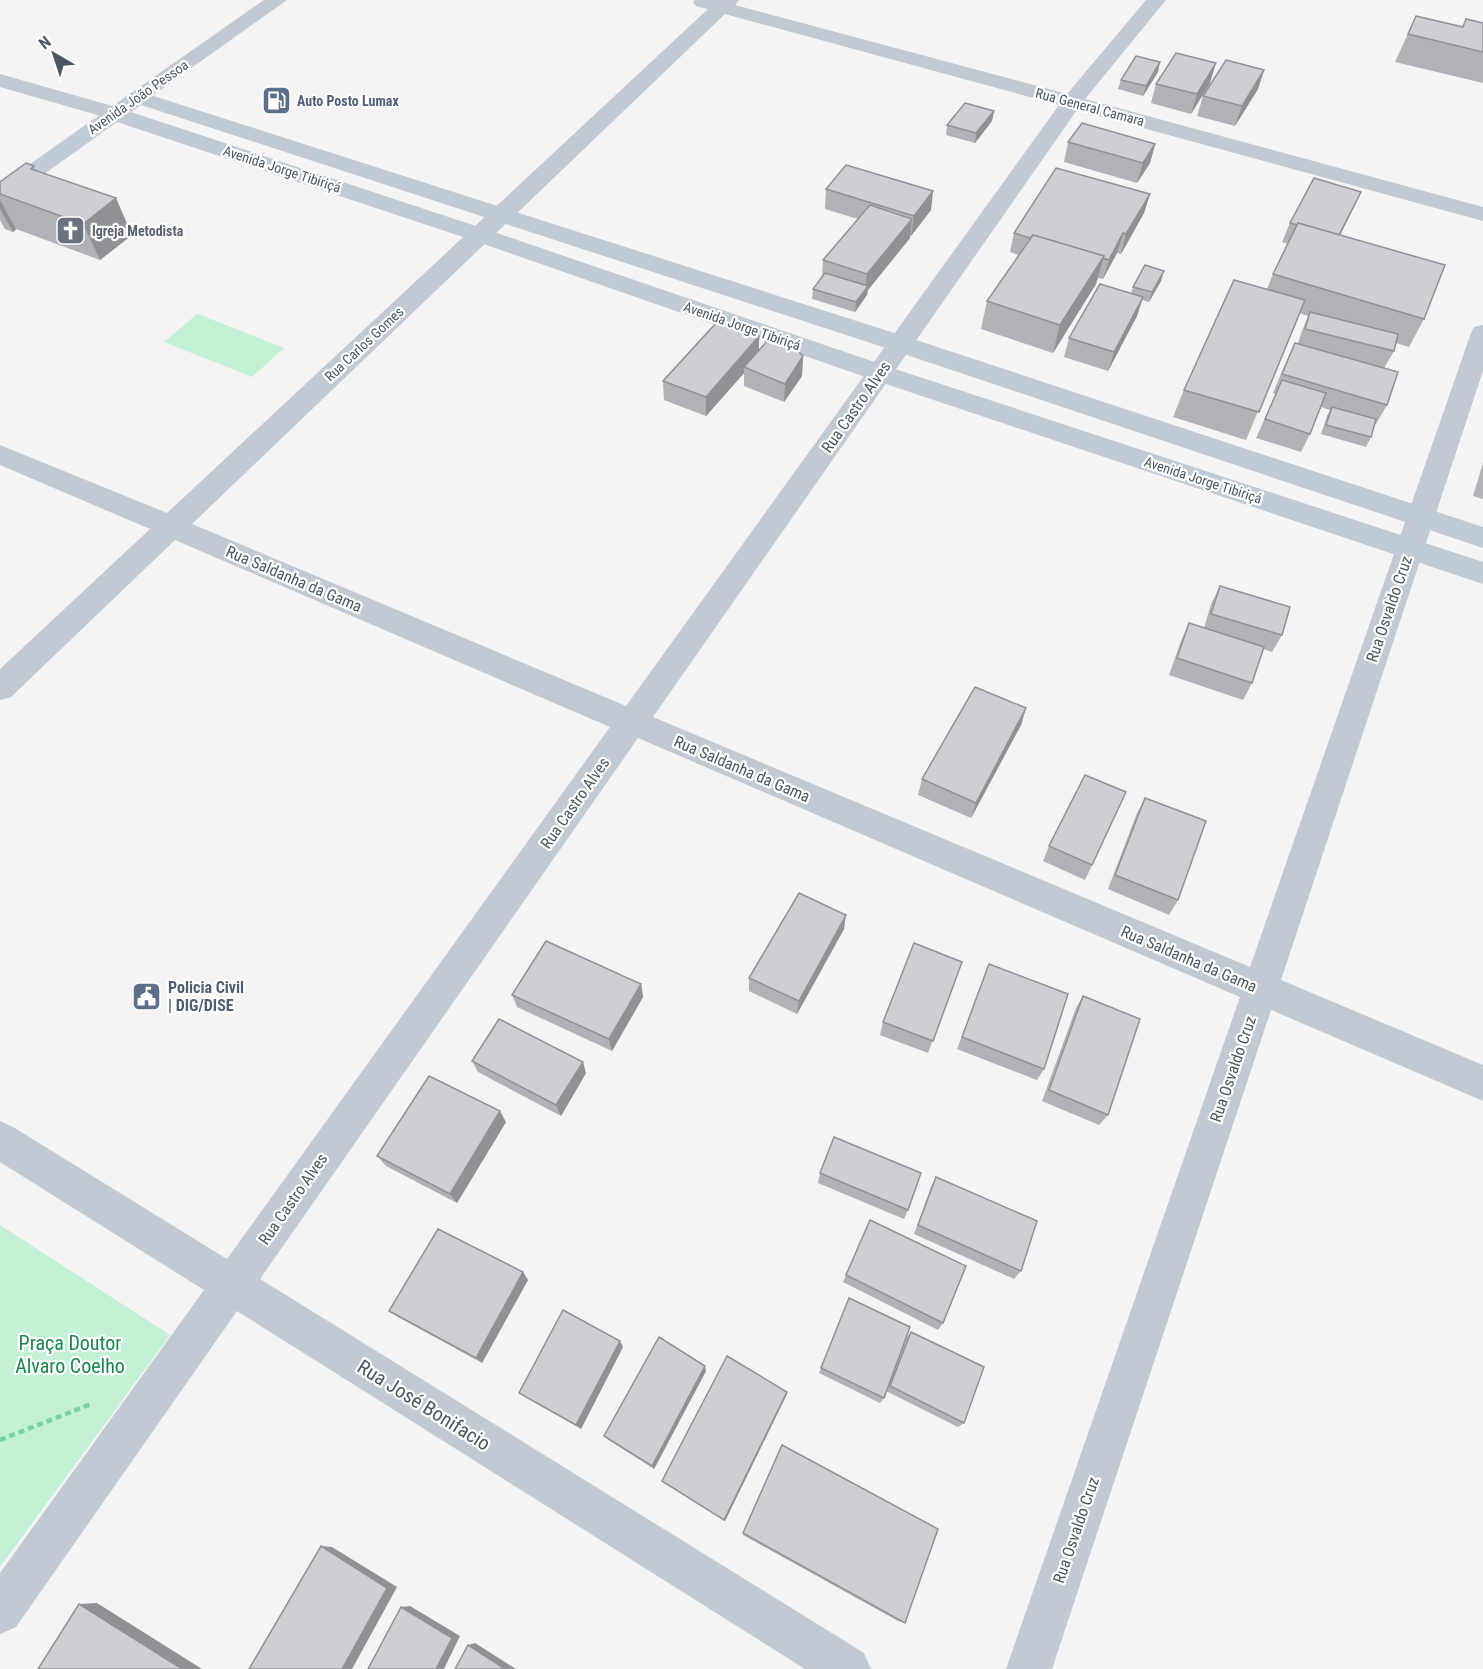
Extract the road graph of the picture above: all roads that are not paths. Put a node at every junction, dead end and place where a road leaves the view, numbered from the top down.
1 (277, 0) edge
2 (696, 0) edge
3 (1156, 0) edge
4 (725, 3) edge
5 (0, 80) edge
6 (138, 97) junction
7 (1072, 102) junction
8 (115, 114) junction
9 (0, 195) edge
10 (503, 213) junction
11 (1483, 214) edge
12 (480, 235) junction
13 (1483, 333) edge
14 (901, 344) junction
15 (880, 373) junction
16 (0, 454) edge
17 (171, 527) junction
18 (1415, 533) junction
19 (1483, 538) edge
20 (1483, 573) edge
21 (0, 688) edge
22 (632, 722) junction
23 (1260, 989) junction
24 (1483, 1083) edge
25 (0, 1140) edge
26 (232, 1285) junction
27 (0, 1611) edge
28 (848, 1669) edge
29 (1029, 1669) edge

1 - 6 street, Avenida João Pessoa
2 - 4 street, Rua General Camara
3 - 7 street, Rua Castro Alves
4 - 7 street, Rua General Camara
4 - 10 street, Rua Carlos Gomes
5 - 8 street, Avenida Jorge Tibiriçá
6 - 8 street, Avenida João Pessoa
6 - 10 street, Avenida Jorge Tibiriçá
7 - 11 street, Rua General Camara
7 - 14 street, Rua Castro Alves
8 - 9 street, Avenida João Pessoa
8 - 12 street, Avenida Jorge Tibiriçá
10 - 12 street, Rua Carlos Gomes
10 - 14 street, Avenida Jorge Tibiriçá
12 - 15 street, Avenida Jorge Tibiriçá
12 - 17 street, Rua Carlos Gomes
13 - 18 street, Rua Osvaldo Cruz
14 - 15 street, Rua Castro Alves
14 - 18 street, Avenida Jorge Tibiriçá
15 - 18 street, Avenida Jorge Tibiriçá
15 - 22 street, Rua Castro Alves
16 - 17 street, Rua Saldanha da Gama
17 - 21 street, Rua Carlos Gomes
17 - 22 street, Rua Saldanha da Gama
18 - 19 street, Avenida Jorge Tibiriçá
18 - 20 street, Avenida Jorge Tibiriçá
18 - 23 street, Rua Osvaldo Cruz
22 - 23 street, Rua Saldanha da Gama
22 - 26 street, Rua Castro Alves
23 - 24 street, Rua Saldanha da Gama
23 - 29 street, Rua Osvaldo Cruz
25 - 26 street, Rua José Bonifacio
26 - 27 street, Rua Castro Alves
26 - 28 street, Rua José Bonifacio

